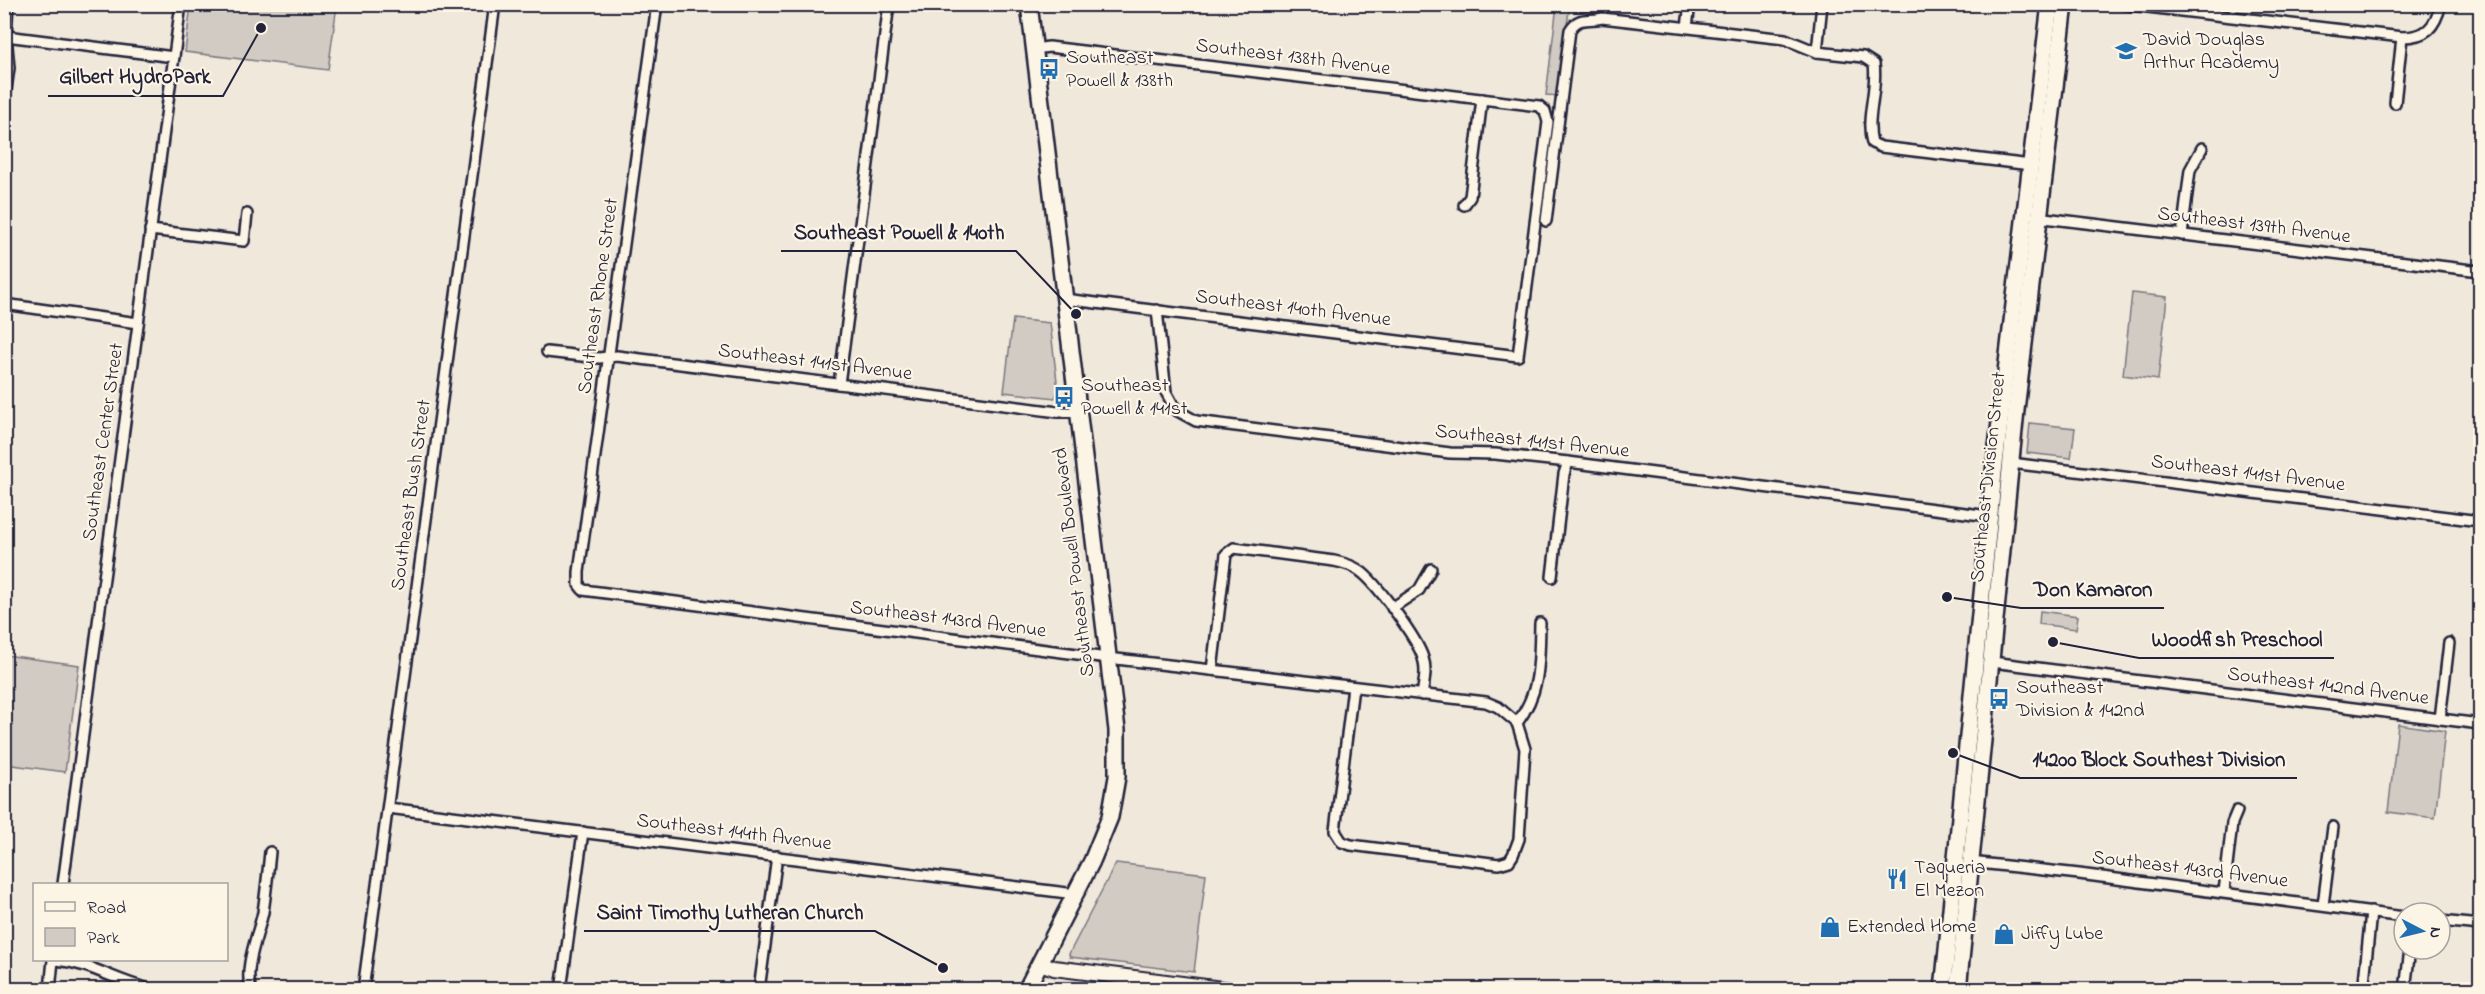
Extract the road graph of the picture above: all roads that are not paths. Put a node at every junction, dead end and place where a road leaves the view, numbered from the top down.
1 (8, 4) edge
2 (181, 4) edge
3 (495, 4) edge
4 (657, 4) edge
5 (889, 4) edge
6 (1029, 4) edge
7 (1690, 4) edge
8 (1821, 4) edge
9 (2050, 4) edge
10 (2065, 4) edge
11 (2122, 4) edge
12 (2441, 4) edge
13 (1687, 27) junction
14 (6, 36) edge
15 (2402, 37) junction
16 (1034, 49) junction
17 (1816, 52) junction
18 (174, 57) junction
19 (1482, 99) junction
20 (2395, 103) dead end
21 (4, 104) edge
22 (2202, 148) dead end
23 (2031, 165) junction
24 (1464, 205) dead end
25 (247, 214) dead end
26 (2032, 217) junction
27 (1546, 221) dead end
28 (150, 230) junction
29 (2182, 236) junction
30 (2481, 271) edge
31 (1064, 299) junction
32 (4, 304) edge
33 (1157, 310) junction
34 (138, 323) junction
35 (547, 352) dead end
36 (1518, 356) joint
37 (609, 357) junction
38 (839, 384) junction
39 (2001, 411) junction
40 (1078, 412) junction
41 (1568, 462) junction
42 (2011, 463) junction
43 (1989, 516) junction
44 (2481, 521) edge
45 (2005, 522) junction
46 (1431, 568) dead end
47 (1552, 576) dead end
48 (583, 590) joint
49 (1392, 608) junction
50 (1540, 623) dead end
51 (2449, 643) dead end
52 (1108, 658) junction
53 (1992, 662) junction
54 (1212, 670) junction
55 (1353, 687) junction
56 (1422, 695) junction
57 (2440, 719) junction
58 (1517, 723) junction
59 (2481, 724) edge
60 (388, 808) junction
61 (2237, 811) dead end
62 (1961, 812) junction
63 (2332, 827) dead end
64 (583, 832) junction
65 (270, 852) dead end
66 (777, 856) junction
67 (1970, 862) junction
68 (63, 883) edge
69 (2224, 892) junction
70 (1075, 894) junction
71 (2323, 905) junction
72 (2371, 912) junction
73 (2392, 915) edge
74 (2452, 922) edge
75 (2481, 925) edge
76 (54, 961) edge
77 (60, 961) edge
78 (2408, 961) edge
79 (1040, 963) junction
80 (146, 988) edge
81 (50, 990) edge
82 (251, 990) edge
83 (363, 990) edge
84 (561, 990) edge
85 (759, 990) edge
86 (1026, 990) edge
87 (1230, 990) edge
88 (1943, 990) edge
89 (1958, 990) edge
90 (2359, 990) edge
91 (2405, 990) edge

1 - 14 street
2 - 18 street, Southeast Center Street
3 - 60 street, Southeast Bush Street
4 - 37 street, Southeast Rhone Street
5 - 38 street
6 - 16 main road, Southeast Powell Boulevard
7 - 13 street
8 - 17 street
9 - 23 main road, Southeast Division Street
10 - 26 main road, Southeast Division Street
11 - 15 street
12 - 15 street
13 - 17 street
13 - 27 street
14 - 18 street
14 - 21 street
15 - 20 street
16 - 19 street, Southeast 138th Avenue
16 - 31 main road, Southeast Powell Boulevard
17 - 23 street
18 - 28 street, Southeast Center Street
19 - 24 street
19 - 36 street, Southeast 138th Avenue
22 - 29 street
23 - 26 main road, Southeast Division Street
25 - 28 street
26 - 29 street, Southeast 139th Avenue
26 - 39 main road, Southeast Division Street
26 - 42 main road, Southeast Division Street
28 - 34 street, Southeast Center Street
29 - 30 street, Southeast 139th Avenue
31 - 33 street, Southeast 140th Avenue
31 - 40 main road, Southeast Powell Boulevard
32 - 34 street
33 - 36 street, Southeast 140th Avenue
33 - 41 street, Southeast 141st Avenue
34 - 68 street, Southeast Center Street
35 - 37 street, Southeast 141st Avenue
37 - 38 street, Southeast 141st Avenue
37 - 48 street, Southeast Rhone Street
38 - 40 street, Southeast 141st Avenue
39 - 42 main road
39 - 43 main road, Southeast Division Street
40 - 52 main road, Southeast Powell Boulevard
41 - 43 street, Southeast 141st Avenue
41 - 47 street
42 - 44 street, Southeast 141st Avenue
42 - 45 main road, Southeast Division Street
43 - 45 main road
43 - 62 main road, Southeast Division Street
45 - 53 main road, Southeast Division Street
46 - 49 street
48 - 52 street, Southeast 143rd Avenue
49 - 54 street
49 - 56 street
50 - 58 street
51 - 57 street
52 - 54 street, Southeast 143rd Avenue
52 - 70 main road, Southeast Powell Boulevard
53 - 57 street, Southeast 142nd Avenue
53 - 67 main road, Southeast Division Street
54 - 55 street, Southeast 143rd Avenue
55 - 56 street, Southeast 143rd Avenue
55 - 58 street
56 - 58 street, Southeast 143rd Avenue
57 - 59 street, Southeast 142nd Avenue
60 - 64 street, Southeast 144th Avenue
60 - 83 street, Southeast Bush Street
61 - 69 street
62 - 67 main road
62 - 88 main road, Southeast Division Street
63 - 71 street
64 - 66 street, Southeast 144th Avenue
64 - 84 street
65 - 82 street
66 - 70 street, Southeast 144th Avenue
66 - 85 street
67 - 69 street, Southeast 143rd Avenue
67 - 89 main road, Southeast Division Street
69 - 71 street, Southeast 143rd Avenue
70 - 79 main road, Southeast Powell Boulevard
71 - 72 street, Southeast 143rd Avenue
72 - 73 street, Southeast 143rd Avenue
72 - 90 street
74 - 75 street
76 - 81 street
77 - 80 street
78 - 91 street
79 - 86 main road, Southeast Powell Boulevard
79 - 87 street

